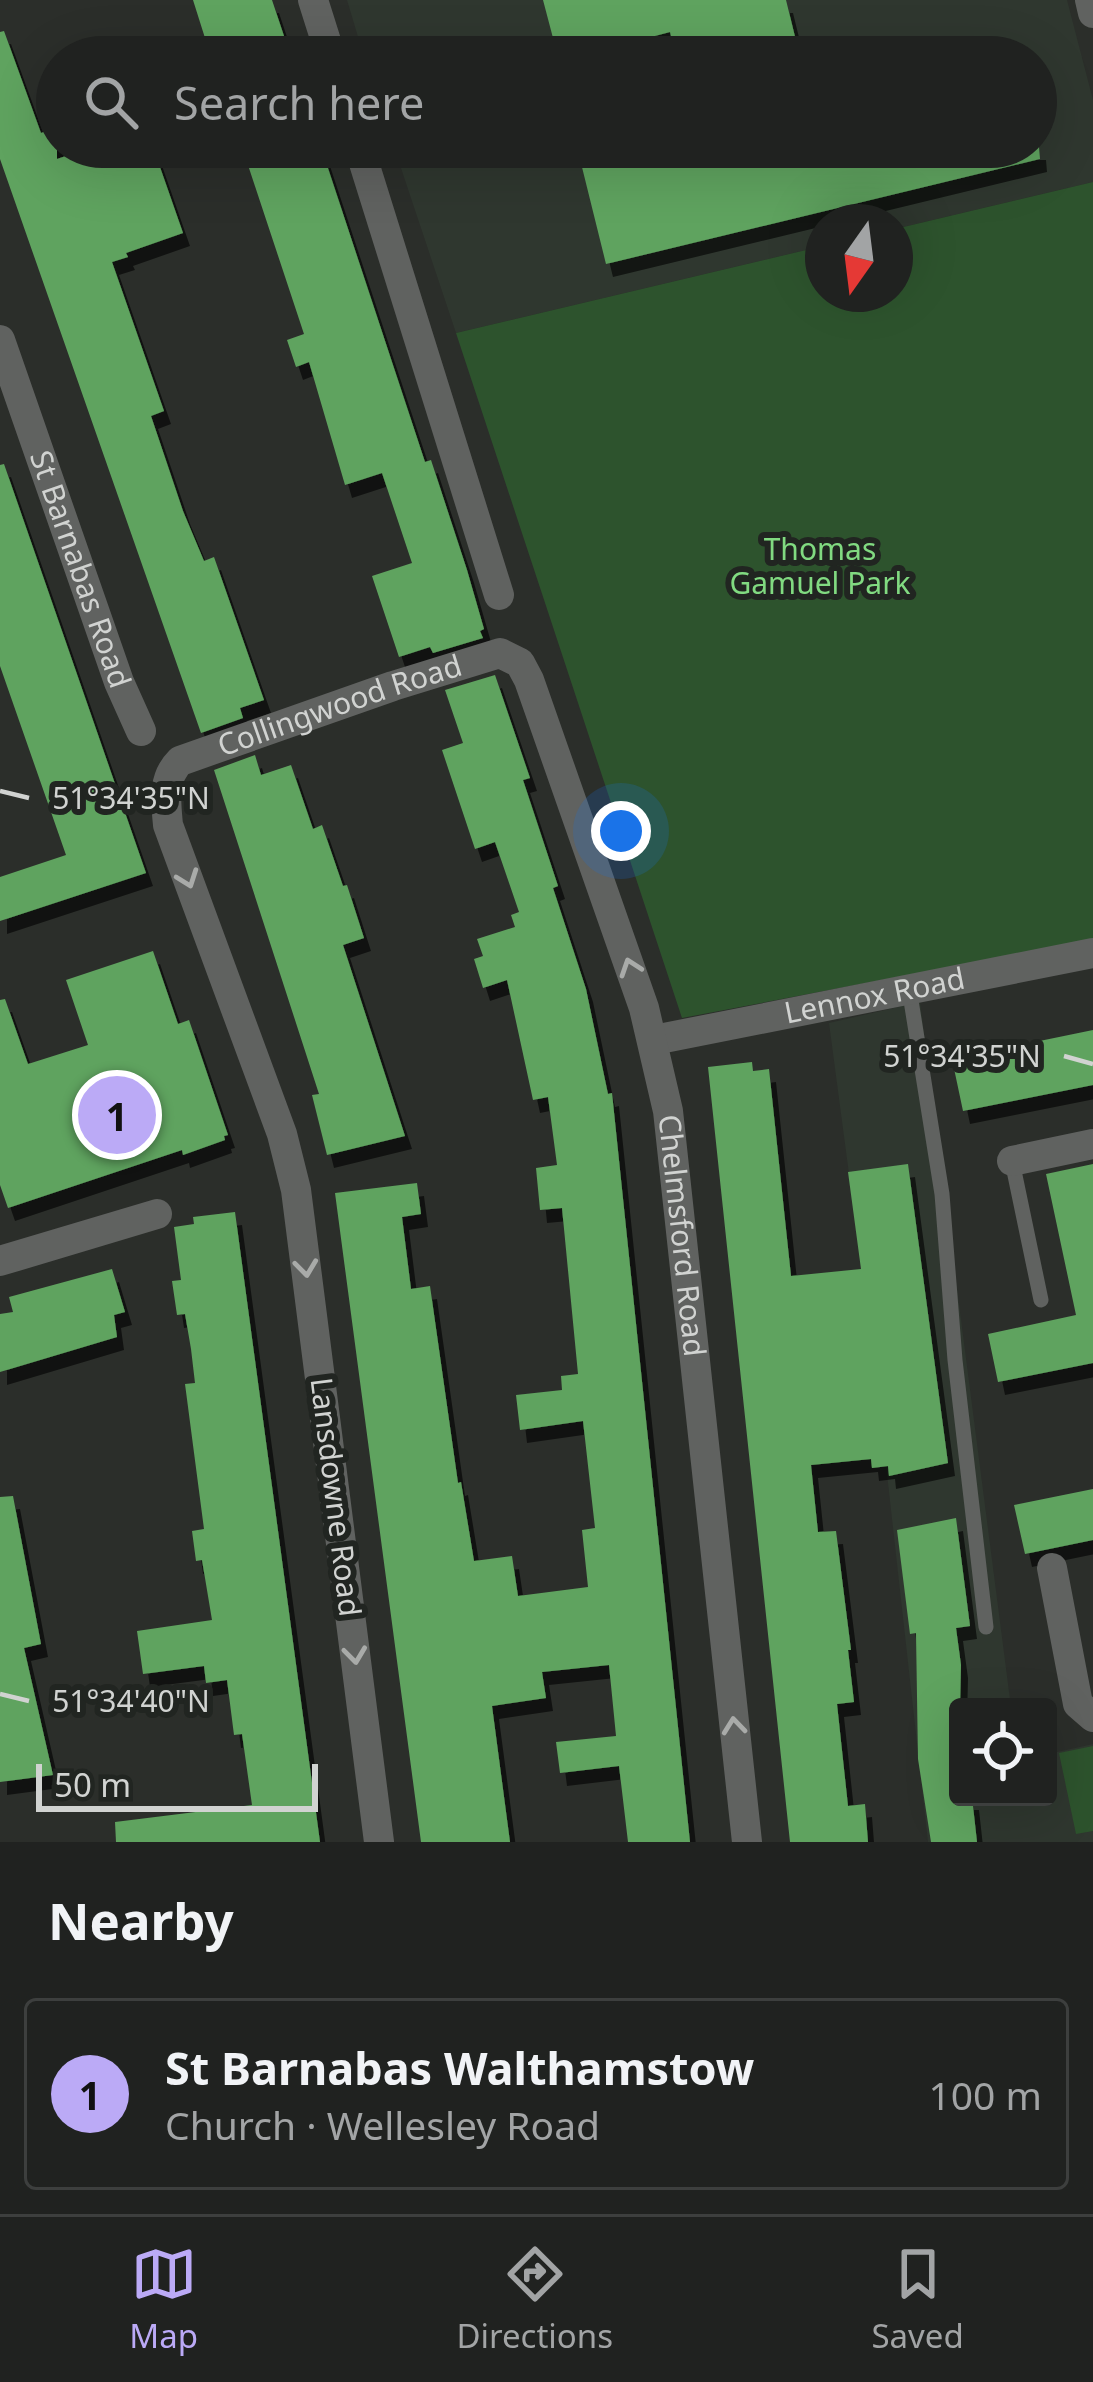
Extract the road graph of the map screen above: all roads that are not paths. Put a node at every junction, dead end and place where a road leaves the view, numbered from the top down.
1 (313, 0) edge
2 (1090, 0) edge
3 (1093, 13) edge
4 (324, 36) edge
5 (366, 168) edge
6 (0, 340) edge
7 (500, 595) dead end
8 (509, 655) joint
9 (141, 731) dead end
10 (1093, 953) edge
11 (909, 988) junction
12 (654, 1040) junction
13 (1093, 1144) edge
14 (288, 1153) joint
15 (1012, 1161) joint
16 (157, 1214) dead end
17 (0, 1261) edge
18 (1041, 1300) dead end
19 (1052, 1568) dead end
20 (986, 1627) dead end
21 (1093, 1718) edge
22 (379, 1842) edge
23 (747, 1842) edge

1 - 4 street
2 - 3 street
5 - 7 street
6 - 9 street, St Barnabas Road
12 -> 8 street, Chelmsford Road
8 -> 14 street, Collingwood Road
10 - 11 street, Lennox Road
11 - 12 street, Lennox Road
11 - 20 lane
23 -> 12 street, Chelmsford Road
13 - 15 street
14 -> 22 street, Lansdowne Road
15 - 18 lane
16 - 17 street
19 - 21 street

